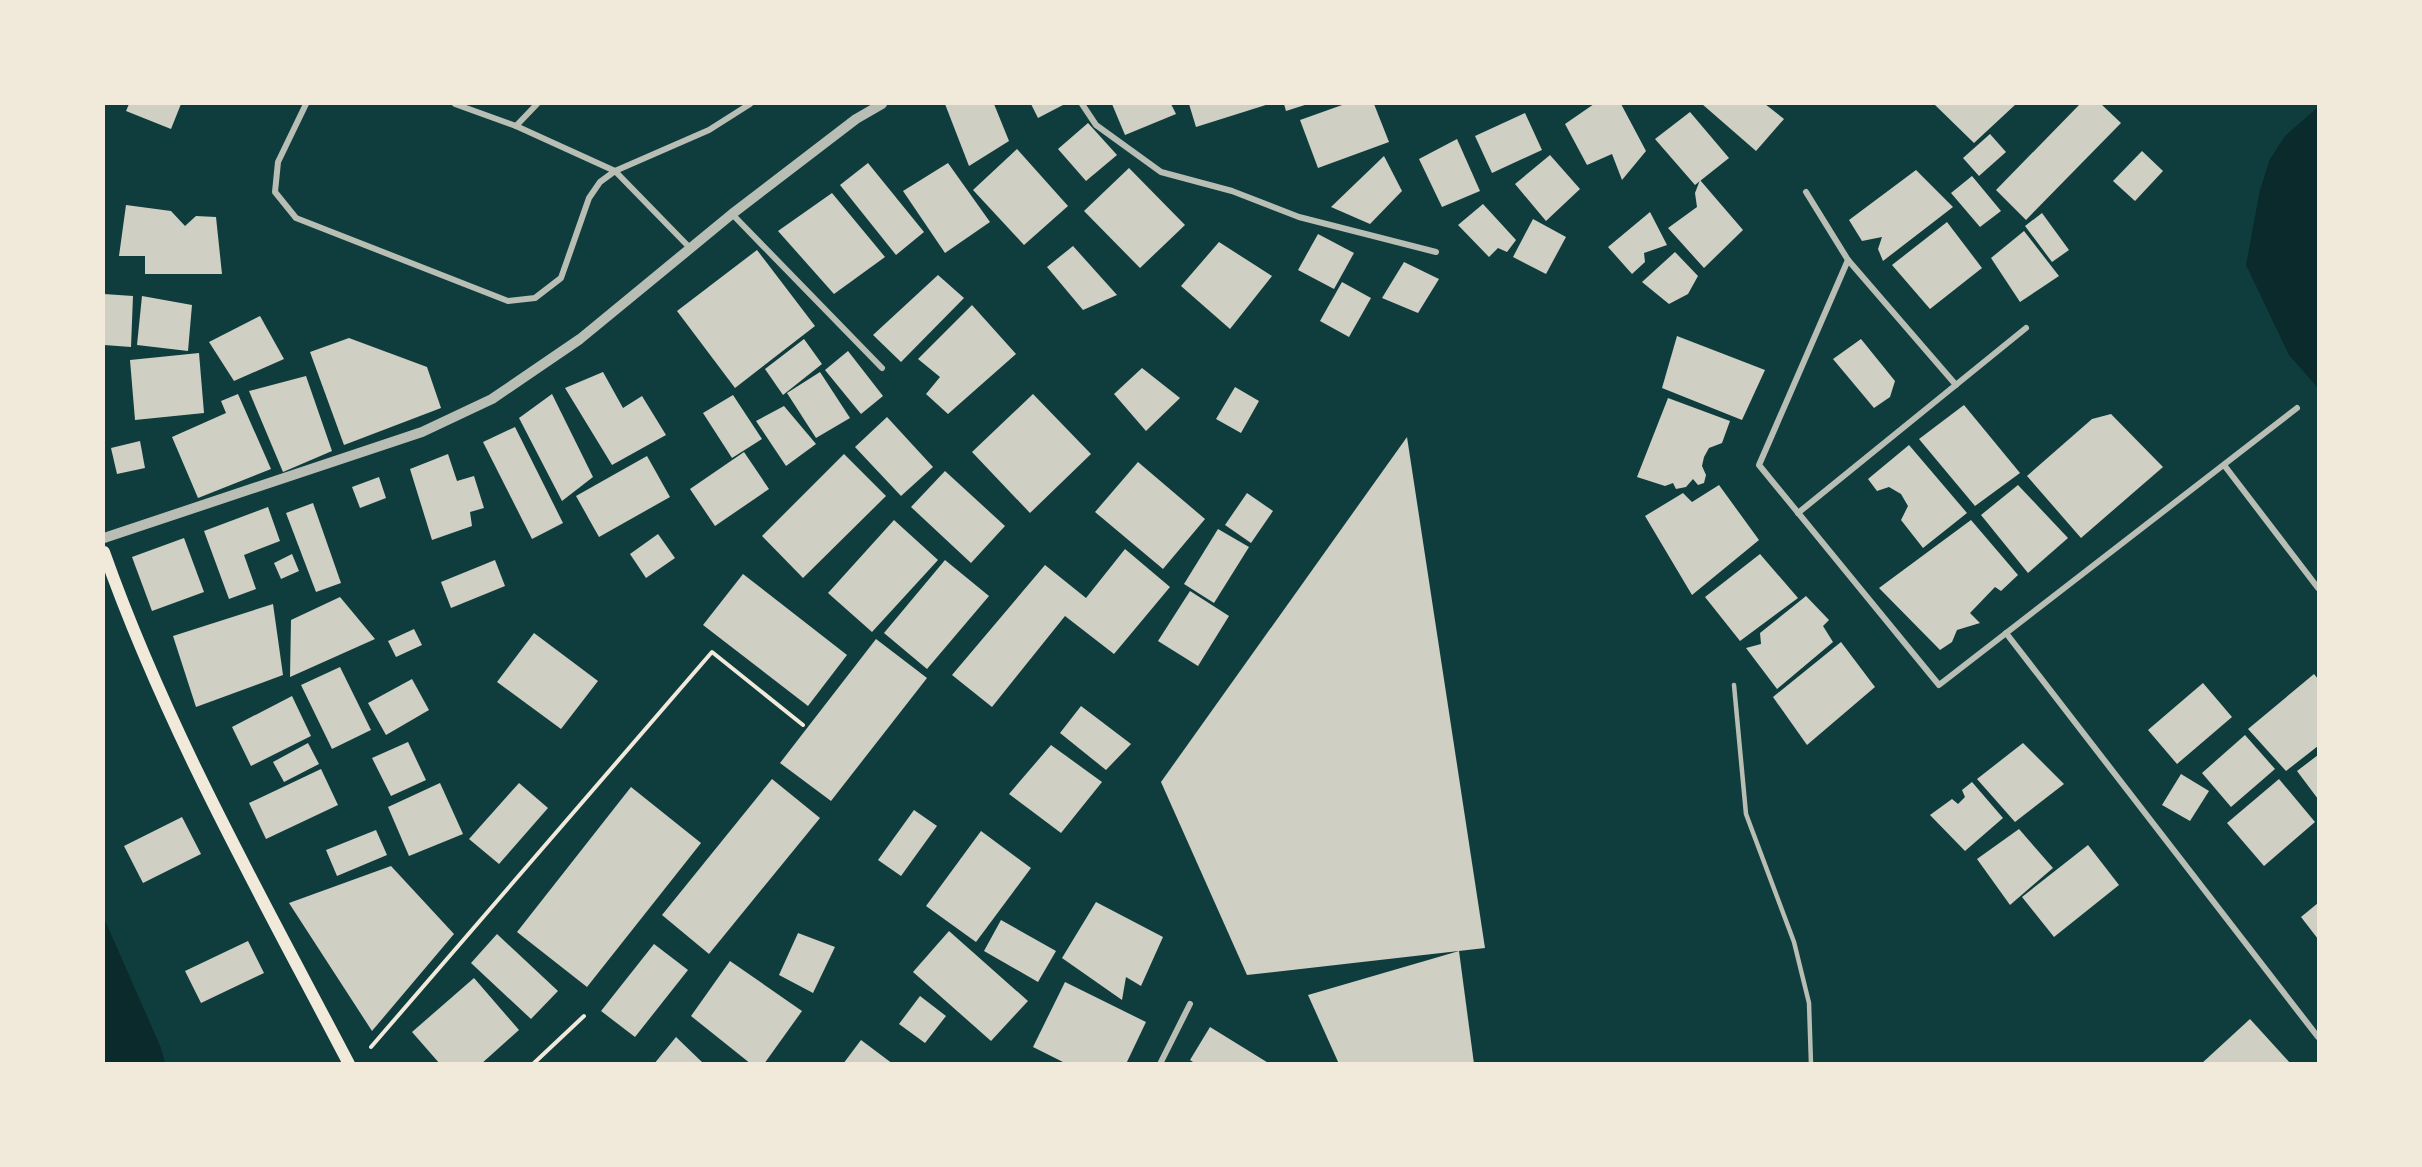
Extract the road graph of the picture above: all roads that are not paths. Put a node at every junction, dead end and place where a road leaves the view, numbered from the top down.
1 (306, 104) edge
2 (455, 104) edge
3 (537, 104) edge
4 (750, 104) edge
5 (882, 104) edge
6 (1082, 104) edge
7 (516, 126) junction
8 (615, 171) junction
9 (1806, 192) dead end
10 (732, 214) junction
11 (691, 249) junction
12 (1436, 252) dead end
13 (1848, 260) junction
14 (2026, 328) dead end
15 (882, 368) dead end
16 (1956, 385) junction
17 (2297, 408) dead end
18 (2224, 465) junction
19 (1798, 513) junction
20 (104, 538) edge
21 (104, 552) edge
22 (2319, 588) edge
23 (2006, 633) junction
24 (1734, 685) dead end
25 (1190, 1004) dead end
26 (2319, 1037) edge
27 (349, 1064) edge
28 (1160, 1064) edge
29 (1811, 1064) edge

1 - 8 street
2 - 7 street
3 - 7 street
4 - 8 street
5 - 10 street
6 - 12 street
7 - 8 street
8 - 11 street
9 - 13 street
10 - 11 street
10 - 15 street
11 - 20 street
13 - 16 street
13 - 19 street
14 - 16 street
16 - 19 street
17 - 18 street
18 - 22 street
18 - 23 street
19 - 23 street
21 - 27 main road
23 - 26 street
24 - 29 lane
25 - 28 street

